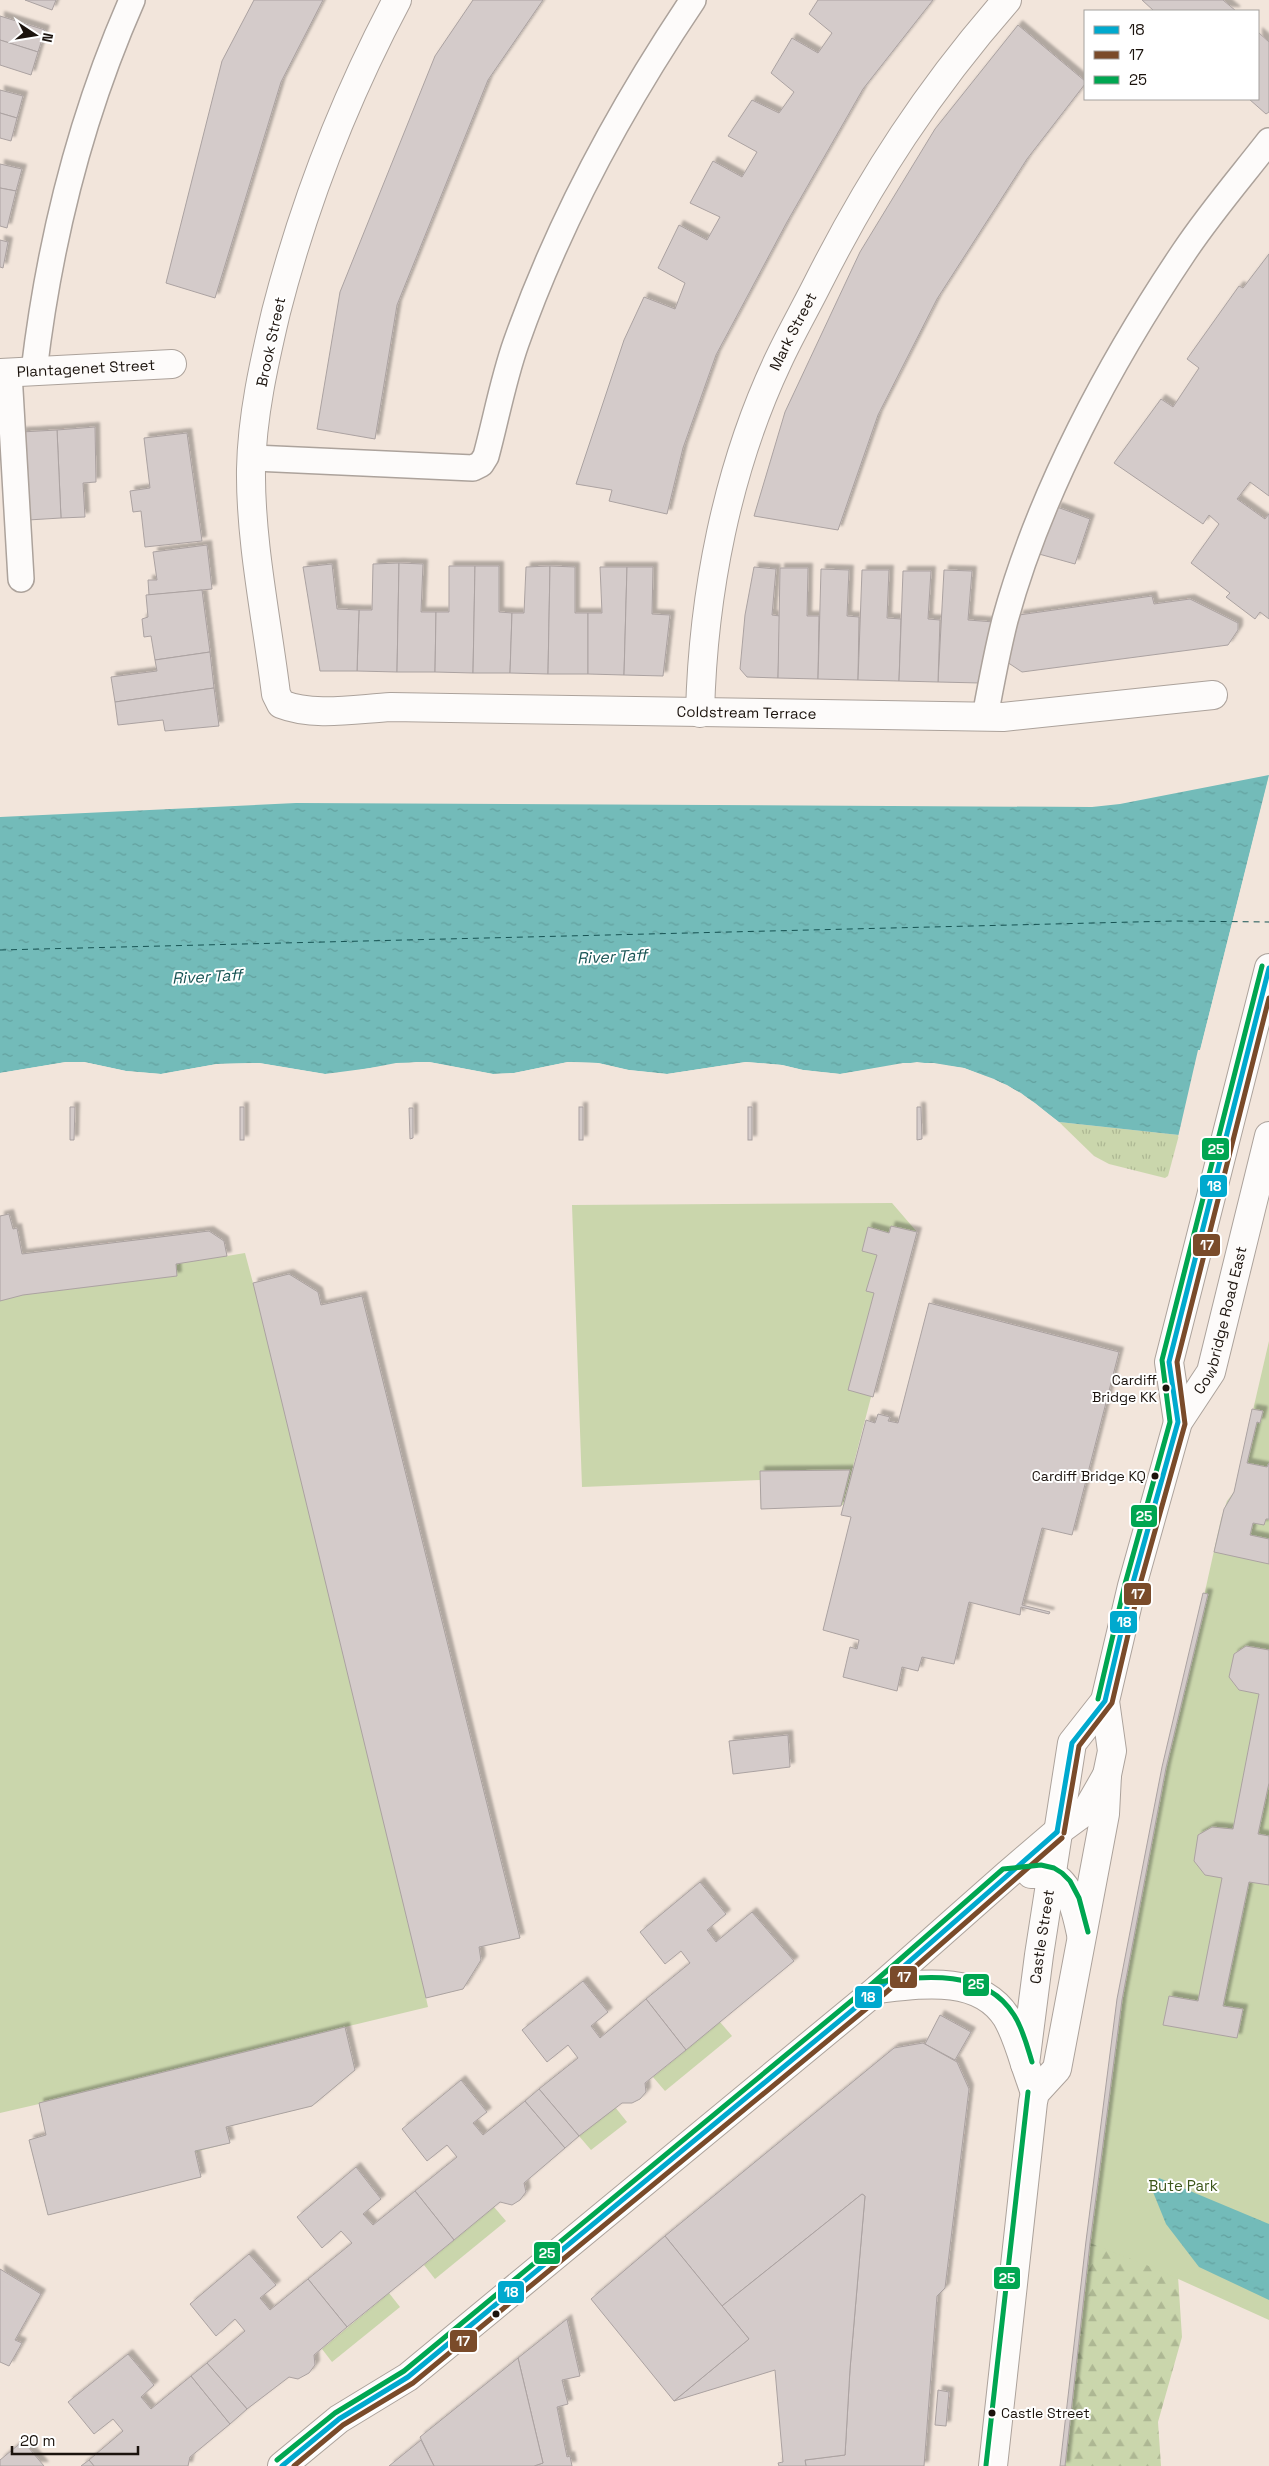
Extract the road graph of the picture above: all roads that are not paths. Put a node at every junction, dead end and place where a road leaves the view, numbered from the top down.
1 (132, 0) edge
2 (397, 0) edge
3 (693, 0) edge
4 (1007, 0) edge
5 (1269, 141) edge
6 (172, 364) dead end
7 (14, 372) edge
8 (252, 458) junction
9 (21, 579) dead end
10 (1213, 695) dead end
11 (281, 704) joint
12 (700, 713) junction
13 (986, 717) junction
14 (1269, 968) edge
15 (1269, 1136) edge
16 (1178, 1422) junction
17 (1105, 1702) junction
18 (1107, 1775) junction
19 (1057, 1832) junction
20 (1007, 1875) junction
21 (1051, 1875) junction
22 (1081, 1934) junction
23 (878, 1989) junction
24 (1025, 2064) junction
25 (1036, 2093) junction
26 (282, 2466) edge
27 (994, 2466) edge

1 - 7 lane
2 - 8 street, Brook Street
3 - 8 lane
4 - 12 street, Mark Street
5 - 13 lane
6 - 7 street, Plantagenet Street
7 - 9 lane
8 - 11 street, Brook Street
10 - 13 street, Coldstream Terrace
11 - 12 street, Coldstream Terrace
12 - 13 street, Coldstream Terrace
14 - 16 street, Cowbridge Road East
15 - 16 street, Cowbridge Road East
16 - 17 street, Castle Street
17 - 18 street, Castle Street
17 - 19 street, Castle Street
18 - 19 street
18 - 22 street, Castle Street
19 - 20 street
19 - 21 street, Castle Street
20 - 21 street
20 - 23 street
21 - 22 street
21 - 24 street, Castle Street
22 - 25 street, Castle Street
23 - 24 street
23 - 26 street
24 - 25 street, Castle Street
25 - 27 street, Castle Street

